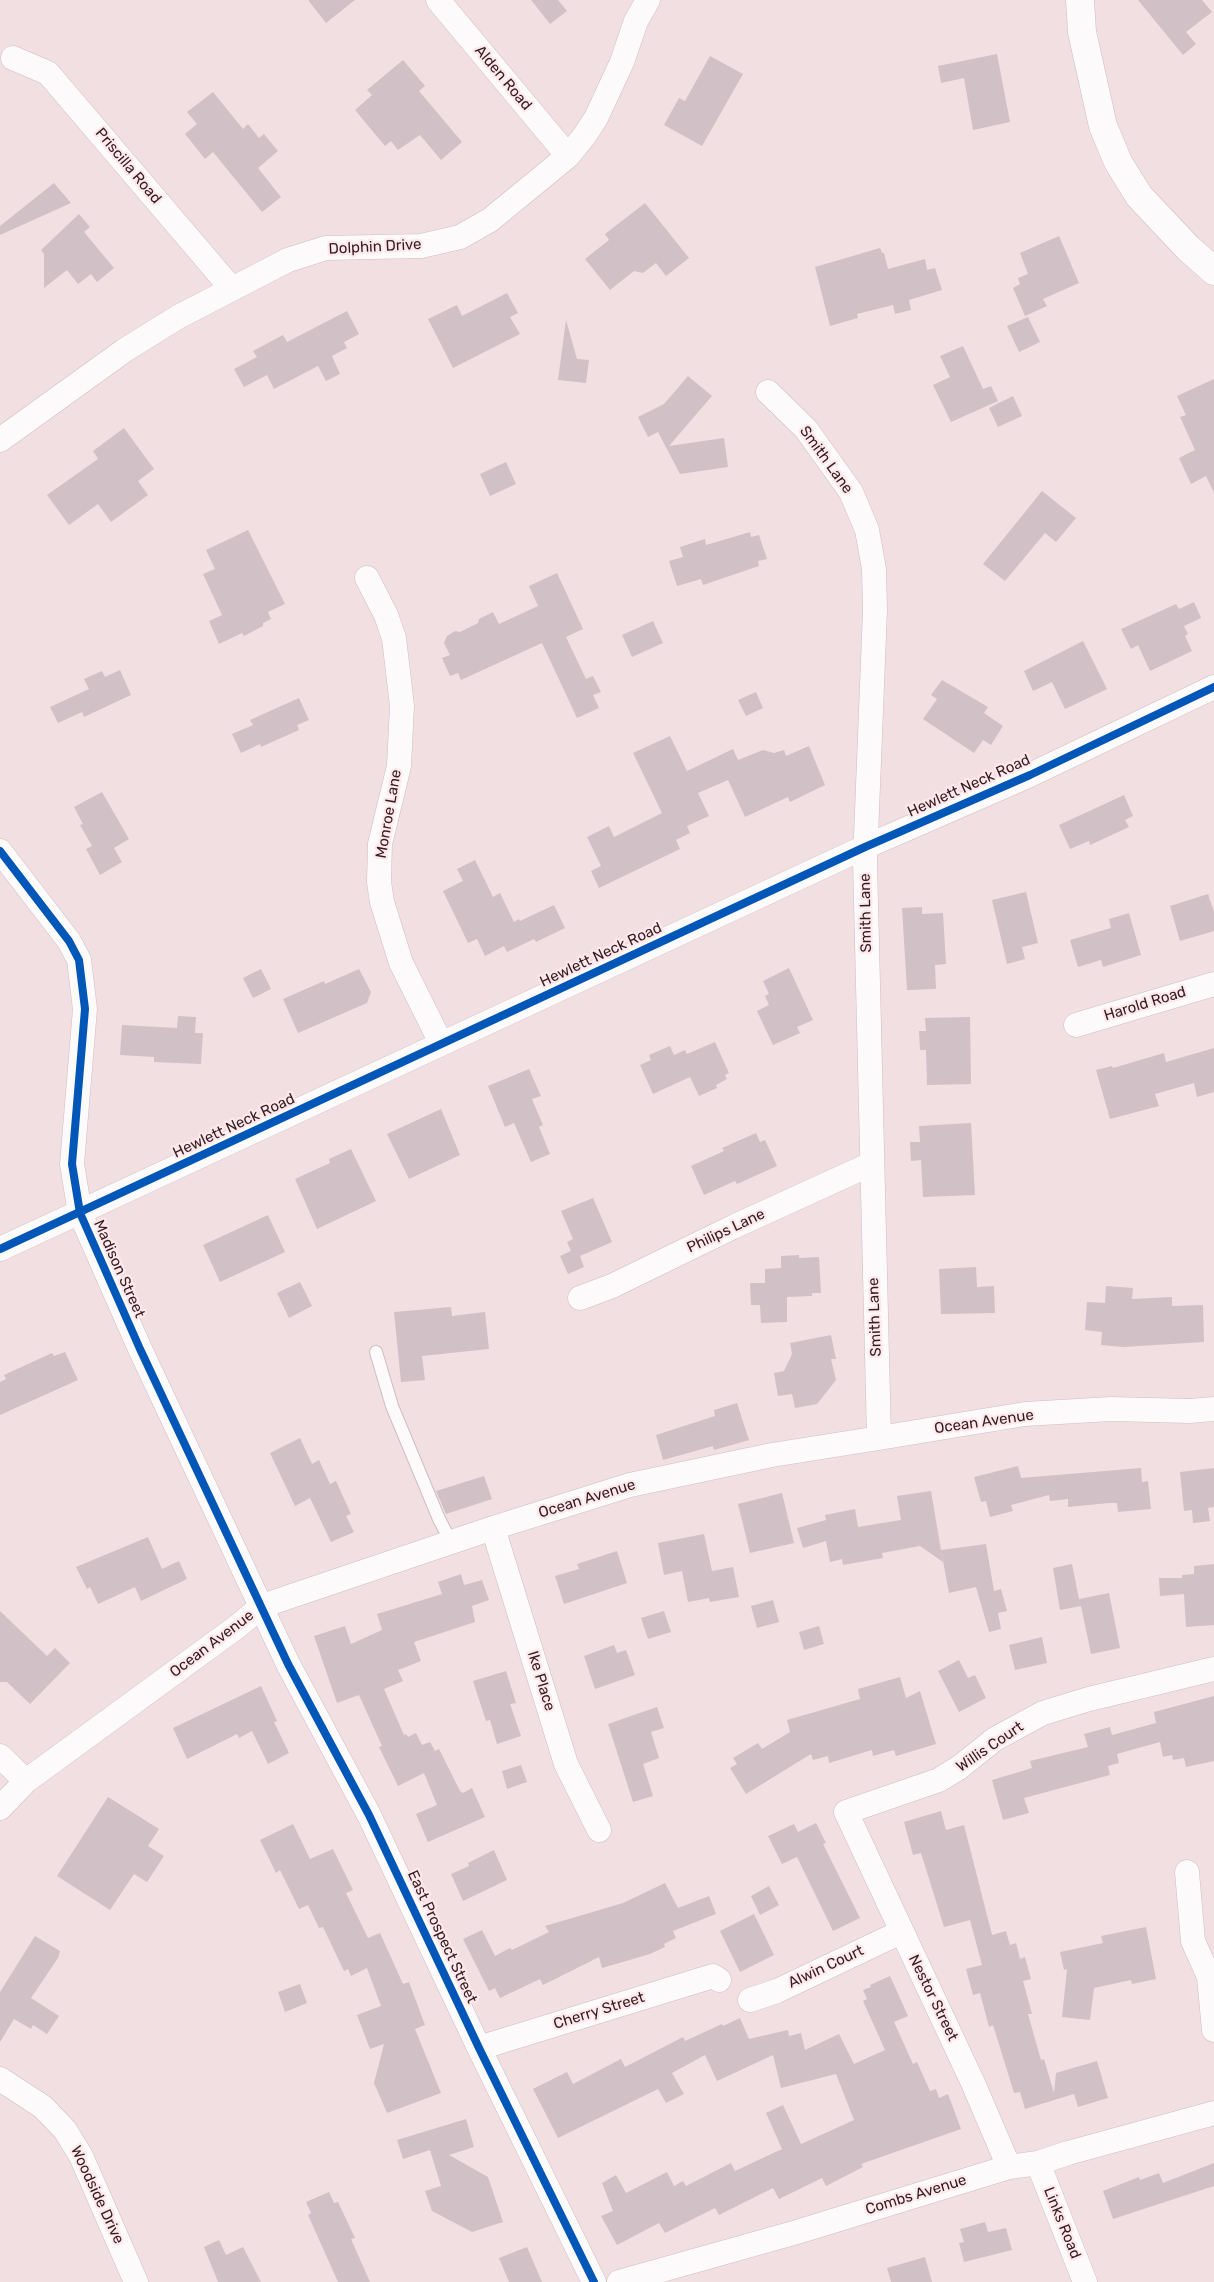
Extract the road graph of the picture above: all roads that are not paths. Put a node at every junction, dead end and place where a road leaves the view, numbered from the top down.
1 (438, 0) edge
2 (648, 0) edge
3 (1080, 0) edge
4 (13, 58) dead end
5 (568, 156) junction
6 (1214, 271) edge
7 (232, 289) junction
8 (768, 392) dead end
9 (0, 440) edge
10 (367, 578) dead end
11 (1214, 687) edge
12 (865, 847) junction
13 (0, 851) edge
14 (1214, 984) edge
15 (1076, 1025) dead end
16 (441, 1044) junction
17 (871, 1164) junction
18 (80, 1213) junction
19 (0, 1249) edge
20 (580, 1298) dead end
21 (376, 1352) dead end
22 (1214, 1409) edge
23 (878, 1438) junction
24 (493, 1528) junction
25 (451, 1542) junction
26 (262, 1606) junction
27 (1214, 1669) edge
28 (0, 1756) edge
29 (26, 1781) junction
30 (0, 1808) edge
31 (599, 1830) dead end
32 (854, 1831) joint
33 (1187, 1872) dead end
34 (901, 1932) junction
35 (719, 1980) dead end
36 (750, 2000) dead end
37 (1214, 2030) edge
38 (479, 2048) junction
39 (0, 2079) edge
40 (1214, 2112) edge
41 (1038, 2164) junction
42 (1008, 2167) junction
43 (136, 2282) edge
44 (594, 2282) edge
45 (619, 2282) edge
46 (1085, 2282) edge

1 - 5 street, Alden Road
2 - 5 street, Dolphin Drive
3 - 6 street
4 - 7 street, Priscilla Road
5 - 7 street, Dolphin Drive
7 - 9 street, Dolphin Drive
8 - 12 street, Smith Lane
10 - 16 street, Monroe Lane
11 - 12 street, Hewlett Neck Road
12 - 16 street, Hewlett Neck Road
12 - 17 street, Smith Lane
13 - 18 street, Madison Street
14 - 15 street, Harold Road
16 - 18 street, Hewlett Neck Road
17 - 20 street, Philips Lane
17 - 23 street, Smith Lane
18 - 19 street, Hewlett Neck Road
18 - 26 street, Madison Street
21 - 25 lane
22 - 23 street, Ocean Avenue
23 - 24 street, Ocean Avenue
24 - 25 street, Ocean Avenue
24 - 31 street, Ike Place
25 - 26 street, Ocean Avenue
26 - 29 street, Ocean Avenue
26 - 38 street, East Prospect Street
27 - 32 street, Willis Court
28 - 29 street
29 - 30 street, Ocean Avenue
32 - 34 street, Nestor Street
33 - 37 street
34 - 36 street, Alwin Court
34 - 42 street, Nestor Street
35 - 38 street, Cherry Street
38 - 44 street, East Prospect Street
39 - 43 street, Woodside Drive
40 - 41 street, Combs Avenue
41 - 42 street, Combs Avenue
41 - 46 street, Links Road
42 - 45 street, Combs Avenue

